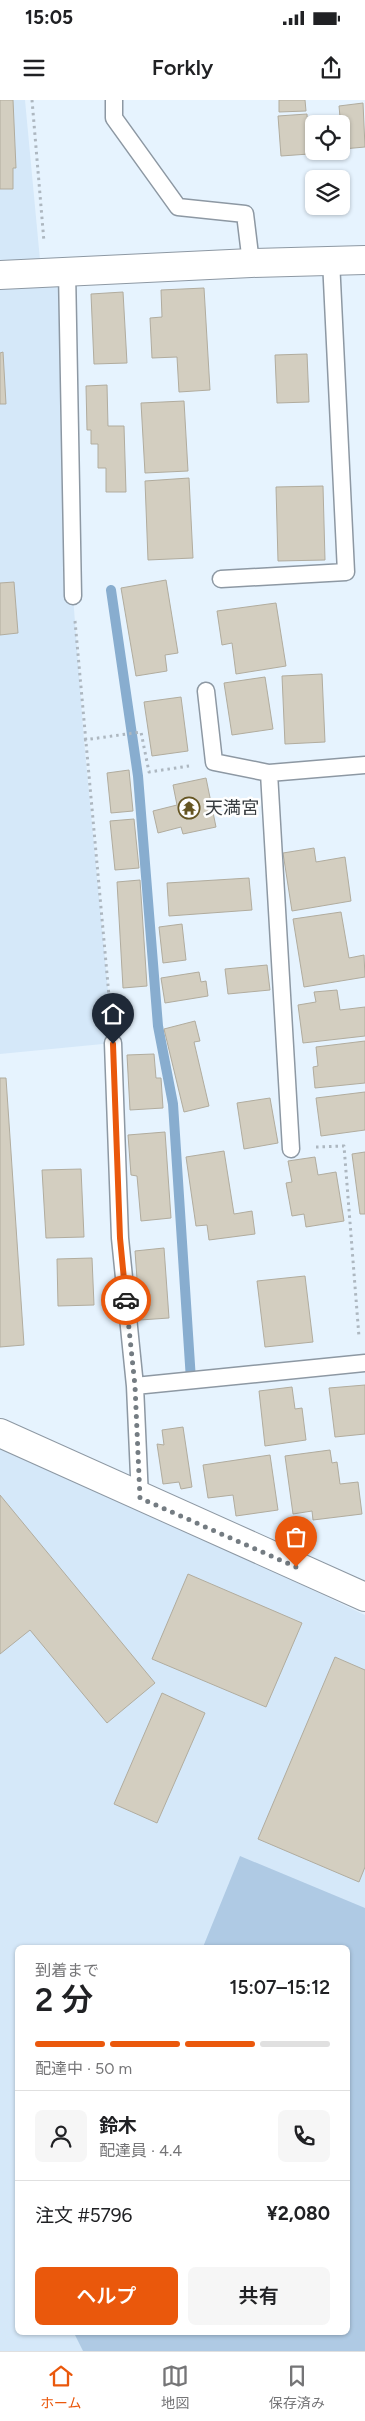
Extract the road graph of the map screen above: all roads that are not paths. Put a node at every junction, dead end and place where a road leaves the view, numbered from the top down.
1 (114, 100) edge
2 (331, 260) junction
3 (365, 260) edge
4 (252, 263) junction
5 (57, 272) junction
6 (0, 275) edge
7 (221, 578) dead end
8 (73, 596) road end
9 (206, 691) dead end
10 (365, 765) edge
11 (269, 773) junction
12 (113, 1044) road end
13 (291, 1149) road end
14 (363, 1363) edge
15 (135, 1386) junction
16 (0, 1433) edge
17 (140, 1498) junction
18 (365, 1597) edge

1 - 4 lane
2 - 3 street
2 - 4 street
2 - 7 lane
4 - 5 street
5 - 6 street
5 - 8 lane
9 - 11 lane
10 - 11 lane
11 - 13 lane
12 - 15 lane
14 - 15 lane
15 - 17 lane
16 - 17 street
17 - 18 street

